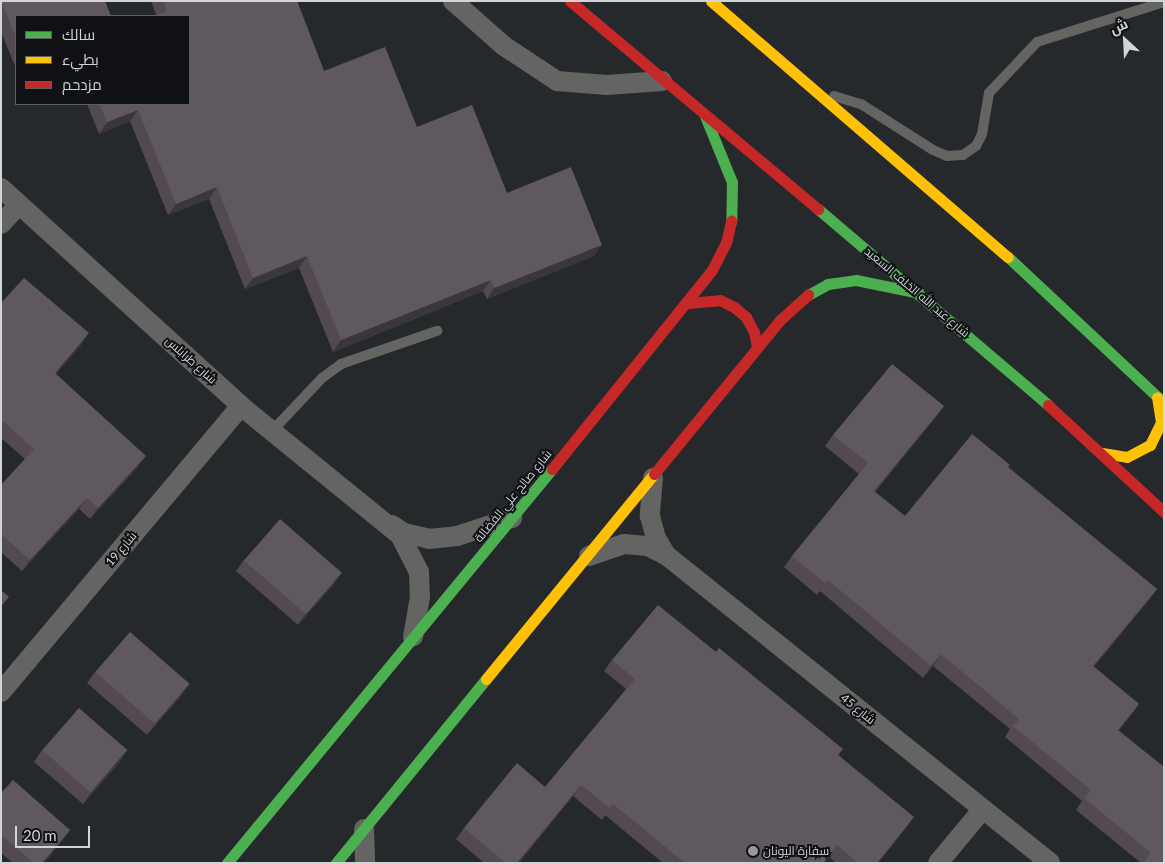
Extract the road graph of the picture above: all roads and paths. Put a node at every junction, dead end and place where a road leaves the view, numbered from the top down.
1 (453, 1) edge
2 (570, 1) edge
3 (711, 1) edge
4 (1164, 2) edge
5 (662, 81) junction
6 (818, 91) junction
7 (705, 116) junction
8 (1, 188) edge
9 (19, 205) junction
10 (1, 224) edge
11 (919, 293) junction
12 (688, 304) junction
13 (437, 331) dead end
14 (757, 348) junction
15 (1161, 400) edge
16 (242, 406) junction
17 (273, 430) junction
18 (1102, 453) junction
19 (653, 478) junction
20 (1164, 512) edge
21 (514, 517) junction
22 (388, 523) junction
23 (666, 555) junction
24 (589, 556) junction
25 (411, 641) junction
26 (1, 692) edge
27 (983, 809) junction
28 (364, 829) junction
29 (228, 863) edge
30 (336, 863) edge
31 (365, 863) edge
32 (938, 863) edge
33 (1050, 863) edge

1 - 5 street
2 - 5 street, شارع عبد الله الخلف السعيد
3 - 6 street
4 - 6 lane
5 - 7 street, شارع عبد الله الخلف السعيد
6 - 15 street
7 - 11 street, شارع عبد الله الخلف السعيد
7 - 12 street, شارع صالح علي الفضالة
8 - 9 street, شارع طرابلس
9 - 10 street
9 - 16 street, شارع طرابلس
11 - 14 street
11 - 18 street, شارع عبد الله الخلف السعيد
12 - 14 street
12 - 21 street, شارع صالح علي الفضالة
13 - 17 lane
14 - 19 street
15 - 18 street
16 - 17 street, شارع طرابلس
16 - 26 street, شارع 19
17 - 22 street, شارع طرابلس
18 - 20 street, شارع عبد الله الخلف السعيد
19 - 23 street, شارع 45
19 - 24 street
21 - 22 street, شارع طرابلس
21 - 25 street, شارع صالح علي الفضالة
22 - 25 street, شارع طرابلس
23 - 24 street, شارع 45
23 - 27 street, شارع 45
24 - 28 street
25 - 29 street, شارع صالح علي الفضالة
27 - 32 street
27 - 33 street, شارع 45
28 - 30 street
28 - 31 street

